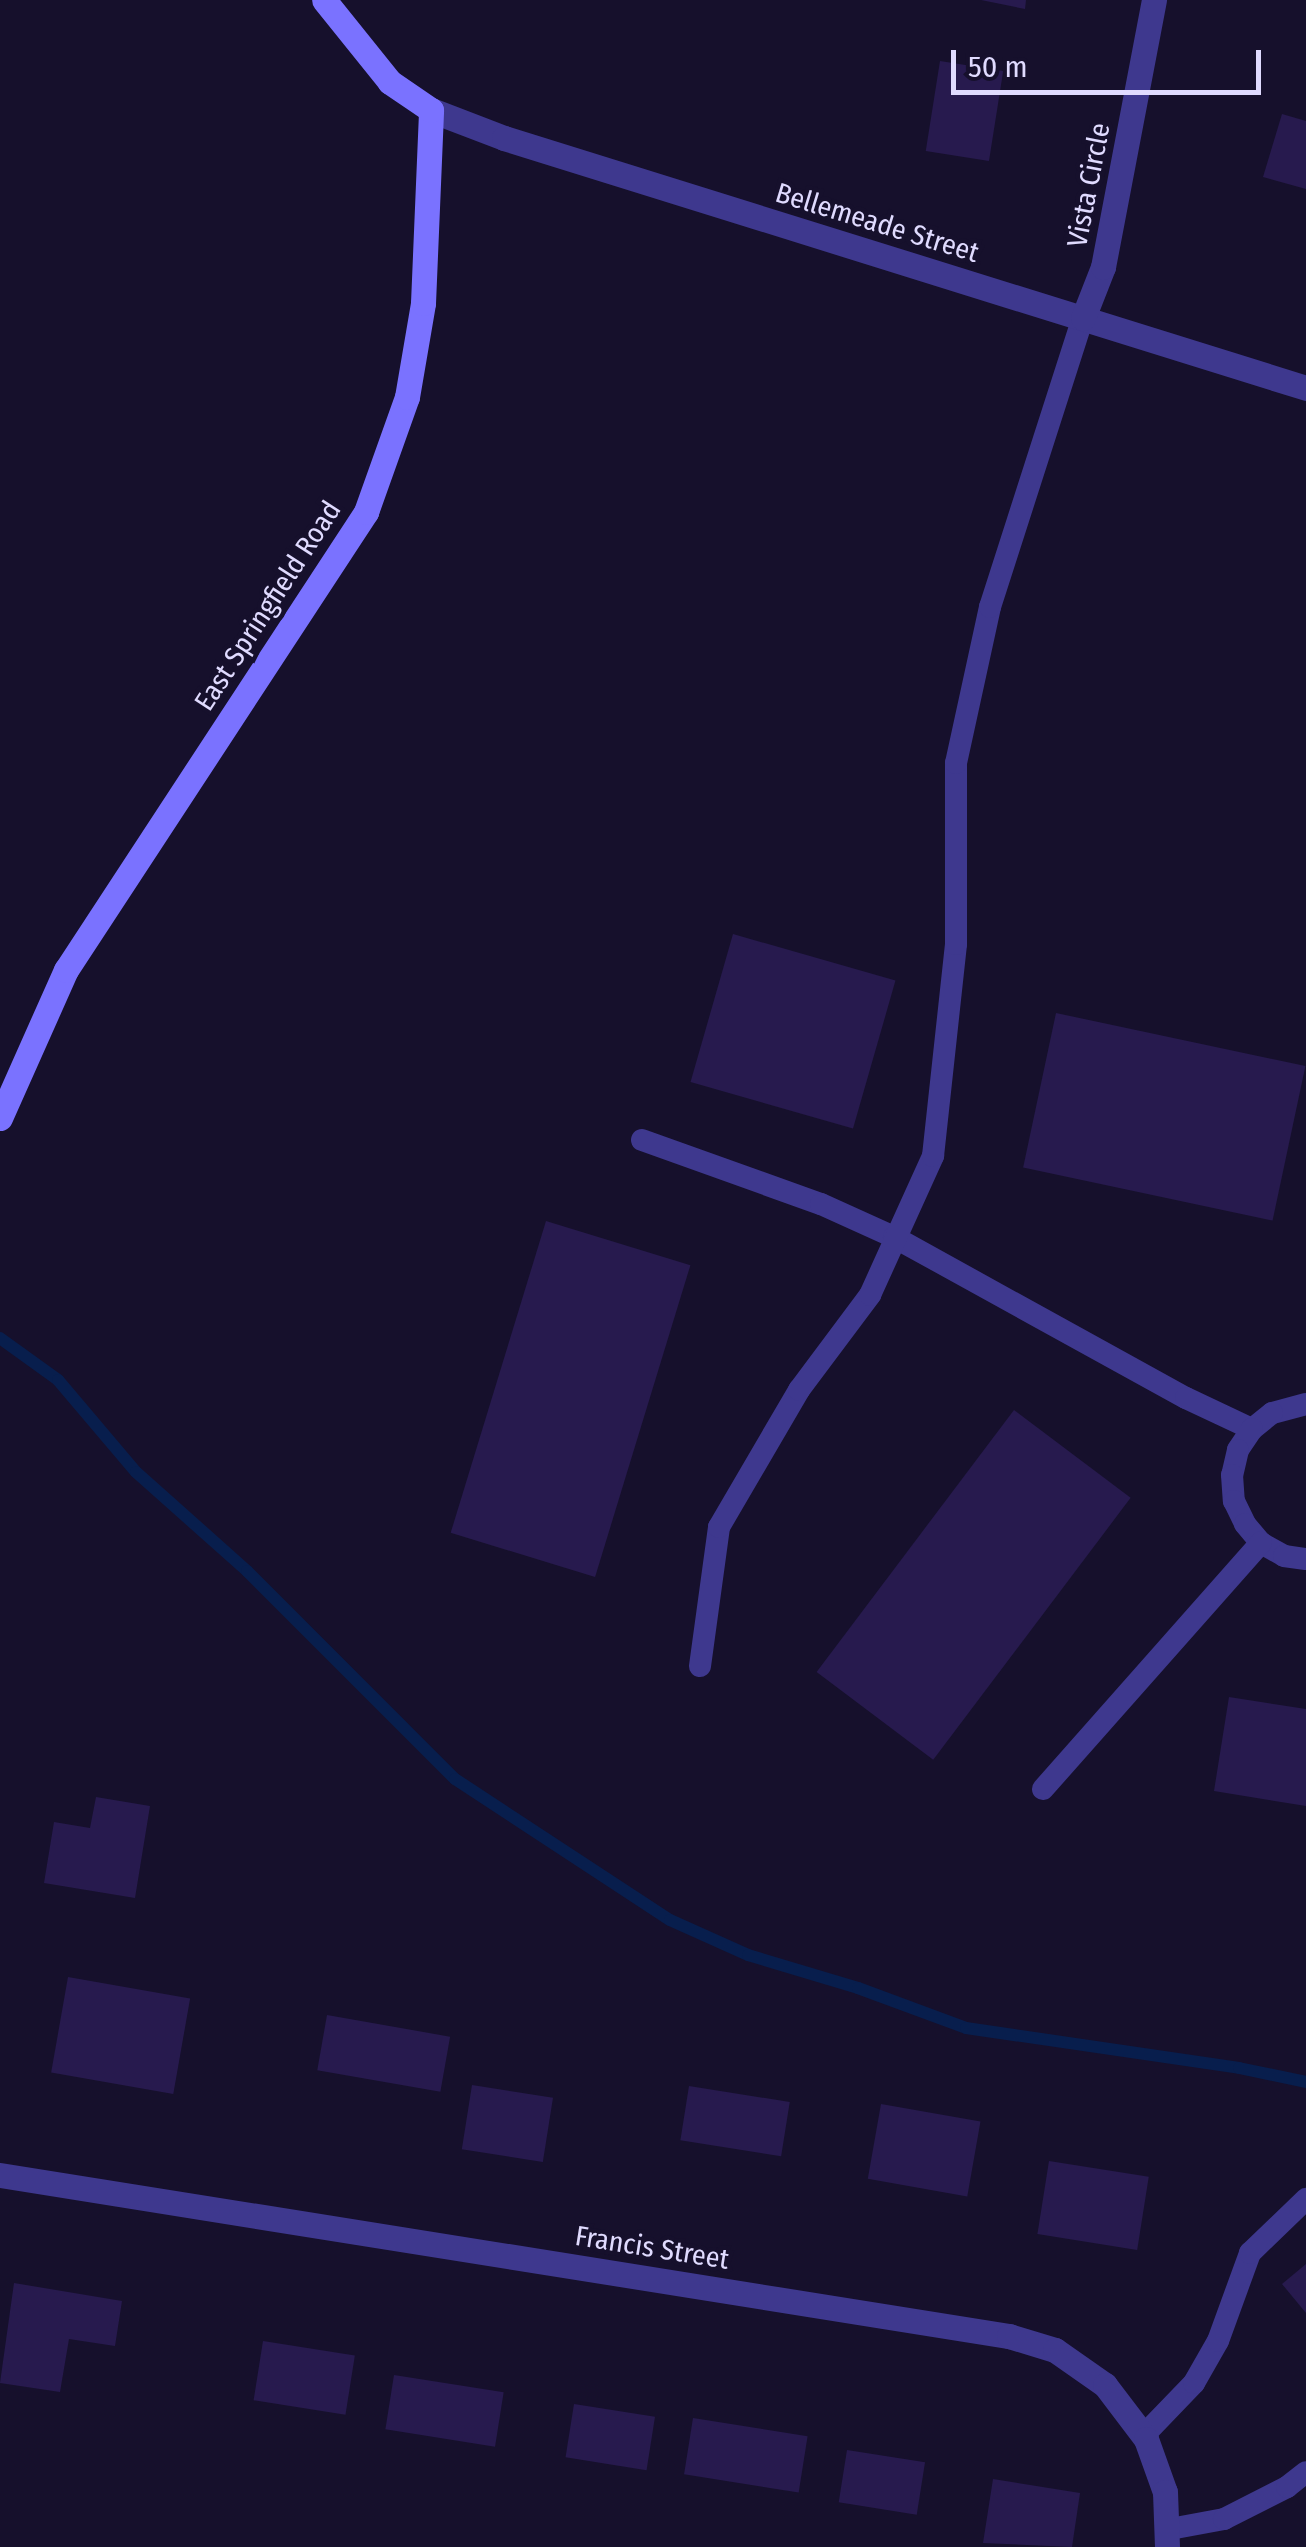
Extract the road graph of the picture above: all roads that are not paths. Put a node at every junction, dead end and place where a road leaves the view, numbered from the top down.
1 (324, 0) edge
2 (1154, 0) edge
3 (432, 110) junction
4 (1084, 318) junction
5 (1306, 388) edge
6 (0, 1118) edge
7 (642, 1140) dead end
8 (894, 1237) junction
9 (1306, 1404) edge
10 (1252, 1429) junction
11 (1261, 1543) junction
12 (1306, 1559) edge
13 (700, 1666) dead end
14 (1043, 1789) dead end
15 (0, 2175) edge
16 (1306, 2199) edge
17 (1144, 2435) junction
18 (1306, 2472) edge
19 (1168, 2538) edge

1 - 3 street
2 - 4 street, Vista Circle
3 - 4 street, Bellemeade Street
3 - 6 street, East Springfield Road
4 - 5 street, Bellemeade Street
4 - 8 lane
7 - 8 lane
8 - 10 lane
8 - 13 lane
9 - 10 lane
10 - 11 lane
11 - 12 lane
11 - 14 lane
15 - 17 street, Francis Street
16 - 17 lane
17 - 19 street, Francis Street
18 - 19 lane

